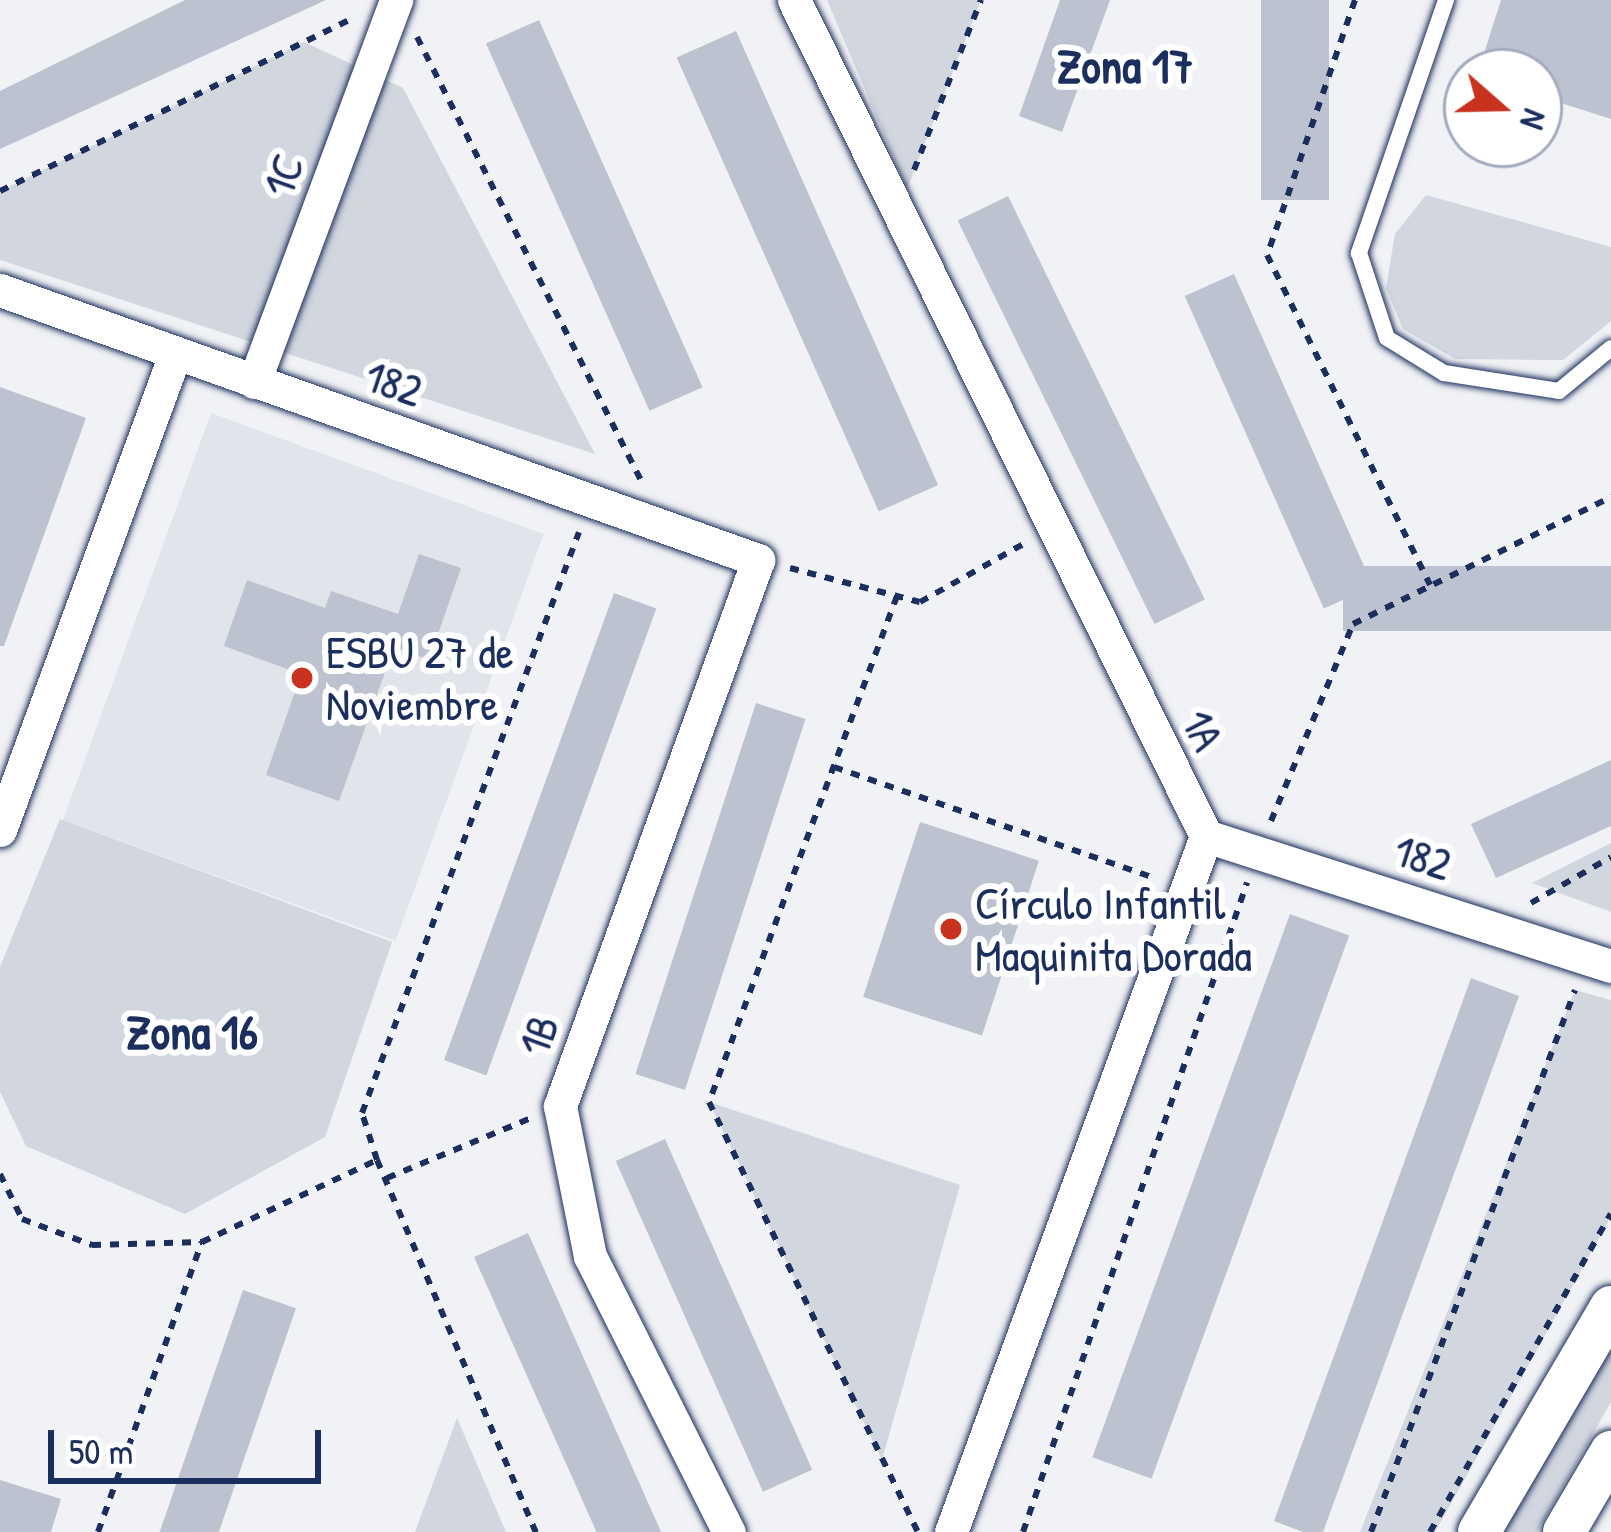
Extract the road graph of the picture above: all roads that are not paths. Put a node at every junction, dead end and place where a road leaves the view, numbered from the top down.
1 (794, 0) edge
2 (1446, 0) edge
3 (393, 10) edge
4 (0, 290) edge
5 (1611, 348) edge
6 (176, 354) junction
7 (254, 382) junction
8 (758, 560) joint
9 (0, 830) edge
10 (1206, 836) junction
11 (1599, 962) edge
12 (1611, 1306) edge
13 (1611, 1452) edge
14 (729, 1532) edge
15 (952, 1532) edge
16 (1479, 1532) edge
17 (1564, 1532) edge

1 - 10 street, 1A
2 - 5 lane
3 - 7 street, 1C
4 - 6 street, 182
6 - 7 street, 182
6 - 9 street
7 - 8 street, 182
8 - 14 street, 1B
10 - 11 street, 182
10 - 15 street
12 - 16 street
13 - 17 street

